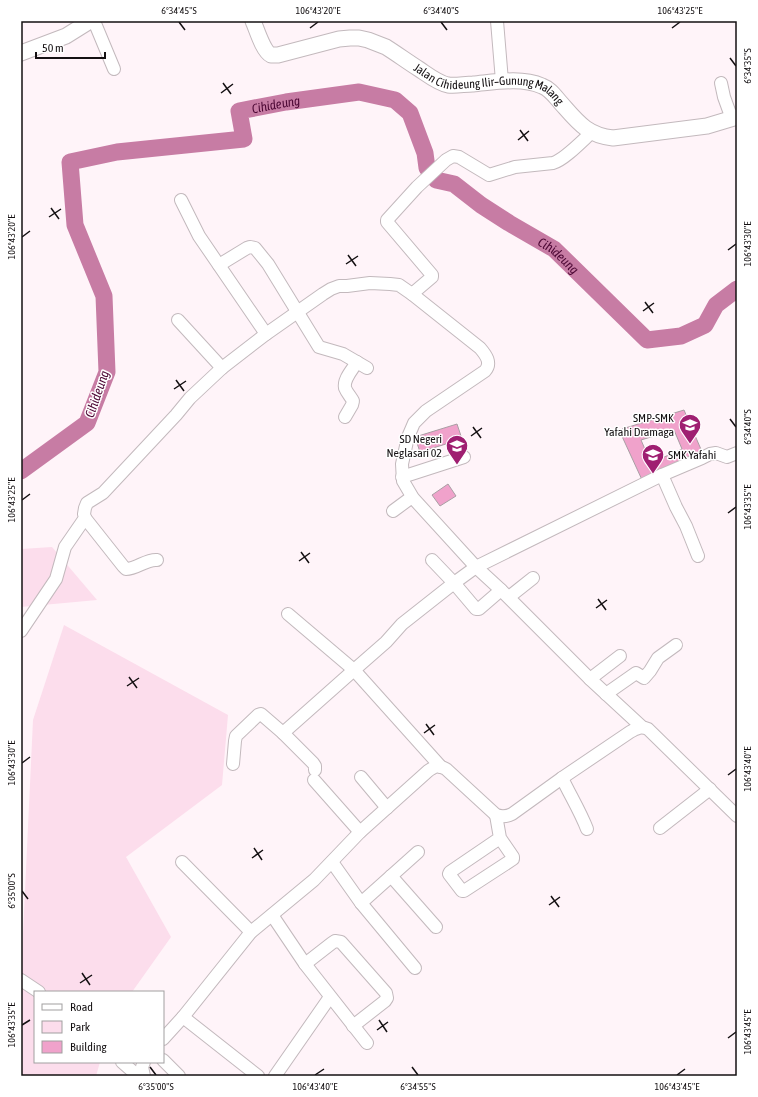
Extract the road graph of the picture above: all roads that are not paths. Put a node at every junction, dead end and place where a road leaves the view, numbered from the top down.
1 (253, 21) edge
2 (497, 21) edge
3 (86, 23) edge
4 (21, 53) edge
5 (114, 69) dead end
6 (502, 81) junction
7 (722, 83) dead end
8 (734, 118) edge
9 (592, 132) junction
10 (181, 200) dead end
11 (219, 265) junction
12 (412, 294) junction
13 (298, 312) junction
14 (178, 320) dead end
15 (266, 334) junction
16 (222, 368) junction
17 (345, 417) dead end
18 (737, 453) edge
19 (464, 457) dead end
20 (662, 475) junction
21 (402, 477) junction
22 (412, 497) junction
23 (393, 511) dead end
24 (85, 518) junction
25 (698, 556) dead end
26 (157, 560) dead end
27 (432, 560) dead end
28 (476, 567) junction
29 (533, 578) dead end
30 (454, 583) junction
31 (505, 594) junction
32 (288, 614) dead end
33 (21, 631) edge
34 (676, 645) dead end
35 (620, 656) dead end
36 (354, 670) junction
37 (590, 679) junction
38 (606, 694) junction
39 (642, 727) junction
40 (283, 734) junction
41 (233, 764) dead end
42 (441, 767) junction
43 (361, 778) dead end
44 (562, 778) junction
45 (710, 789) junction
46 (387, 808) junction
47 (496, 815) junction
48 (737, 816) edge
49 (660, 828) dead end
50 (587, 829) dead end
51 (360, 832) junction
52 (500, 838) junction
53 (418, 852) dead end
54 (182, 862) dead end
55 (332, 862) junction
56 (391, 876) junction
57 (361, 903) junction
58 (272, 915) junction
59 (436, 927) dead end
60 (251, 932) junction
61 (305, 964) junction
62 (415, 968) dead end
63 (21, 980) edge
64 (38, 991) edge
65 (330, 997) junction
66 (183, 1017) junction
67 (353, 1026) junction
68 (164, 1038) edge
69 (366, 1043) dead end
70 (164, 1061) edge
71 (123, 1063) edge
72 (144, 1063) edge
73 (138, 1076) edge
74 (144, 1076) edge
75 (179, 1076) edge
76 (258, 1076) edge
77 (275, 1076) edge

1 - 6 main road, Jalan Cihideung Ilir–Gunung Malang
2 - 6 street
3 - 4 main road
3 - 5 street
6 - 9 main road, Jalan Cihideung Ilir–Gunung Malang
7 - 8 street
8 - 9 main road, Jalan Cihideung Ilir–Gunung Malang
9 - 12 street
10 - 11 street
11 - 13 street
11 - 15 street
12 - 13 street
12 - 21 street
13 - 15 street
13 - 17 street
14 - 16 street
15 - 16 street
16 - 24 street
18 - 20 street
19 - 21 street
20 - 25 street
20 - 28 street
21 - 22 street
22 - 23 street
22 - 28 street
24 - 26 street
24 - 33 street
27 - 30 street
28 - 30 street
28 - 31 street
29 - 31 street
30 - 31 street
30 - 36 street
31 - 37 street
32 - 36 street
34 - 38 street
35 - 37 street
36 - 40 street
36 - 42 street
37 - 38 street
38 - 39 street
39 - 44 street
39 - 45 street
40 - 41 street
40 - 51 street
42 - 46 street
42 - 47 street
43 - 46 street
44 - 47 street
44 - 50 street
45 - 48 street
45 - 49 street
46 - 51 street
47 - 52 street
51 - 55 street
52 - 52 street
53 - 56 street
54 - 60 street
55 - 57 street
55 - 58 street
56 - 57 street
56 - 59 street
57 - 62 street
58 - 60 street
58 - 61 street
60 - 66 street
61 - 65 street
61 - 67 street
63 - 64 street
65 - 67 street
65 - 77 street
66 - 68 street
66 - 76 street
67 - 69 street
70 - 75 street
71 - 73 street
72 - 74 street

